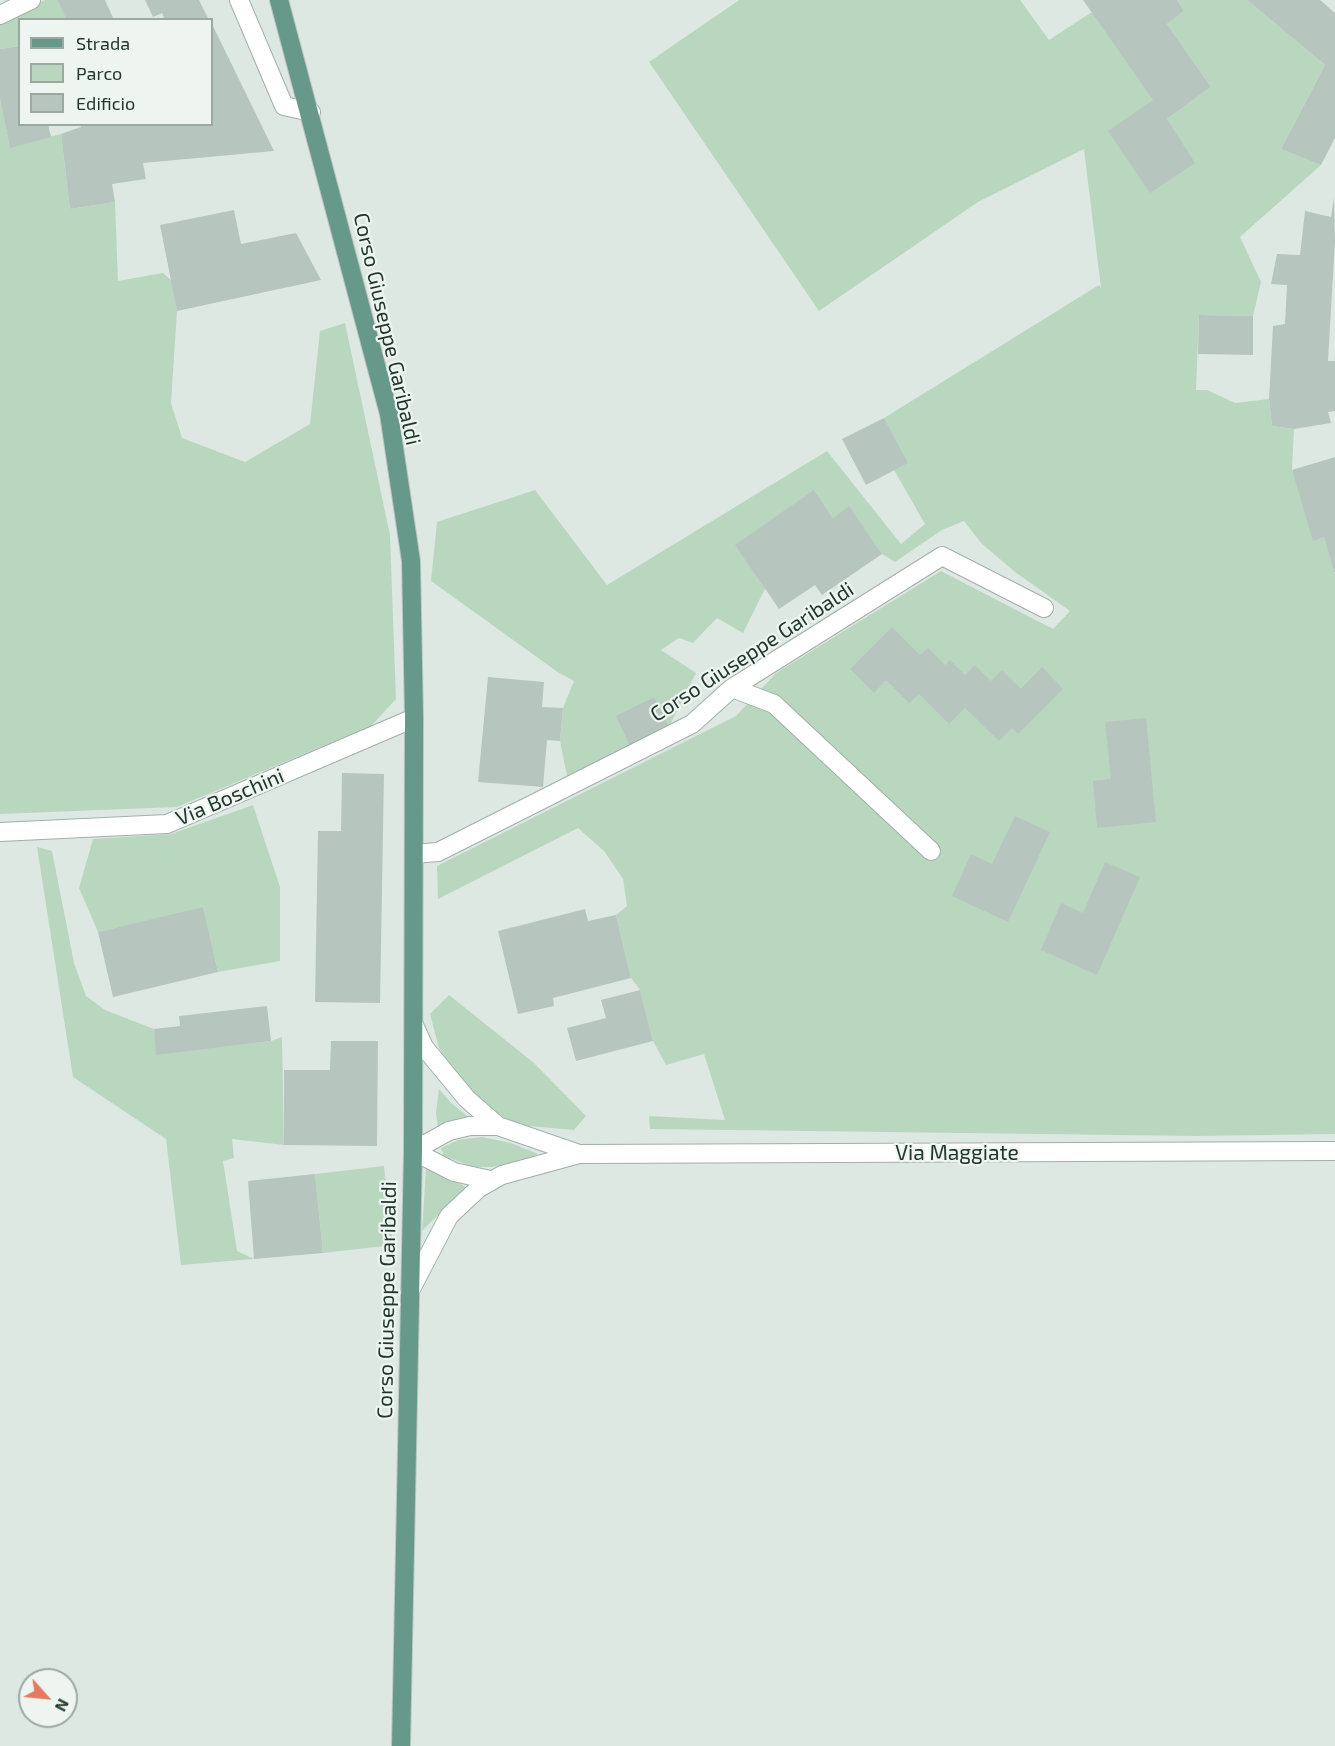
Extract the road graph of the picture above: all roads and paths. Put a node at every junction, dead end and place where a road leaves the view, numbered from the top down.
1 (31, 0) edge
2 (239, 0) edge
3 (279, 0) edge
4 (0, 15) edge
5 (311, 112) junction
6 (1044, 608) dead end
7 (732, 688) junction
8 (414, 718) junction
9 (0, 831) edge
10 (931, 851) dead end
11 (414, 854) junction
12 (414, 1025) junction
13 (498, 1126) junction
14 (413, 1151) junction
15 (1335, 1151) edge
16 (579, 1154) junction
17 (490, 1180) junction
18 (410, 1290) junction
19 (401, 1746) edge

1 - 4 street
2 - 5 street
3 - 5 main road, Corso Giuseppe Garibaldi
5 - 8 main road, Corso Giuseppe Garibaldi
6 - 7 street, Corso Giuseppe Garibaldi
7 - 10 street
7 - 11 street, Corso Giuseppe Garibaldi
8 - 9 street, Via Boschini
8 - 11 main road, Corso Giuseppe Garibaldi
11 - 12 main road, Corso Giuseppe Garibaldi
12 - 13 street, Via Maggiate
12 - 14 main road, Corso Giuseppe Garibaldi
13 - 14 street, Via Maggiate
13 - 16 street, Via Maggiate
14 - 17 street
14 - 18 main road, Corso Giuseppe Garibaldi
15 - 16 street, Via Maggiate
16 - 17 street, Via Maggiate
17 - 18 street, Via Maggiate
18 - 19 main road, Corso Giuseppe Garibaldi

